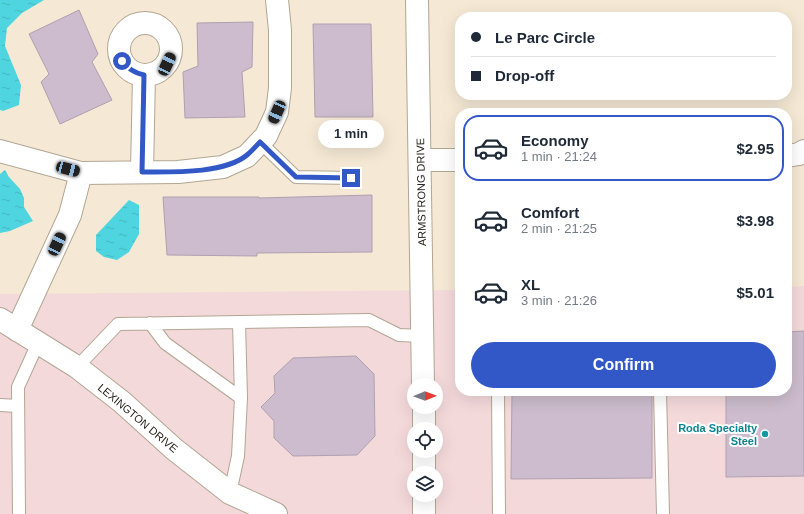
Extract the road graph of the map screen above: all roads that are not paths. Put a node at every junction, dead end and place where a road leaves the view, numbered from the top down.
1 (277, 0) edge
2 (417, 0) edge
3 (144, 75) dead end
4 (260, 142) junction
5 (0, 151) edge
6 (804, 152) edge
7 (792, 155) edge
8 (421, 160) junction
9 (455, 160) edge
10 (142, 172) junction
11 (81, 173) junction
12 (351, 178) dead end
13 (239, 322) junction
14 (150, 323) junction
15 (8, 325) edge
16 (423, 336) junction
17 (38, 343) junction
18 (77, 367) junction
19 (423, 378) edge
20 (498, 396) edge
21 (660, 396) edge
22 (241, 398) junction
23 (0, 405) edge
24 (18, 406) junction
25 (230, 493) junction
26 (424, 502) edge
27 (269, 512) edge
28 (19, 514) edge
29 (424, 514) edge
30 (499, 514) edge
31 (663, 514) edge

1 - 4 street
2 - 8 street, ARMSTRONG DRIVE
3 - 10 street
4 - 10 street
4 - 12 lane
5 - 11 street
6 - 7 street
8 - 9 street
8 - 16 street, ARMSTRONG DRIVE
10 - 11 street
11 - 15 street
13 - 14 lane
13 - 16 lane
13 - 22 lane
14 - 18 lane
14 - 22 lane
15 - 17 street, LEXINGTON DRIVE
16 - 19 street, ARMSTRONG DRIVE
17 - 18 street, LEXINGTON DRIVE
17 - 24 lane
18 - 25 street, LEXINGTON DRIVE
20 - 30 lane
21 - 31 lane
22 - 25 lane
23 - 24 lane
24 - 28 lane
25 - 27 street, LEXINGTON DRIVE
26 - 29 street

